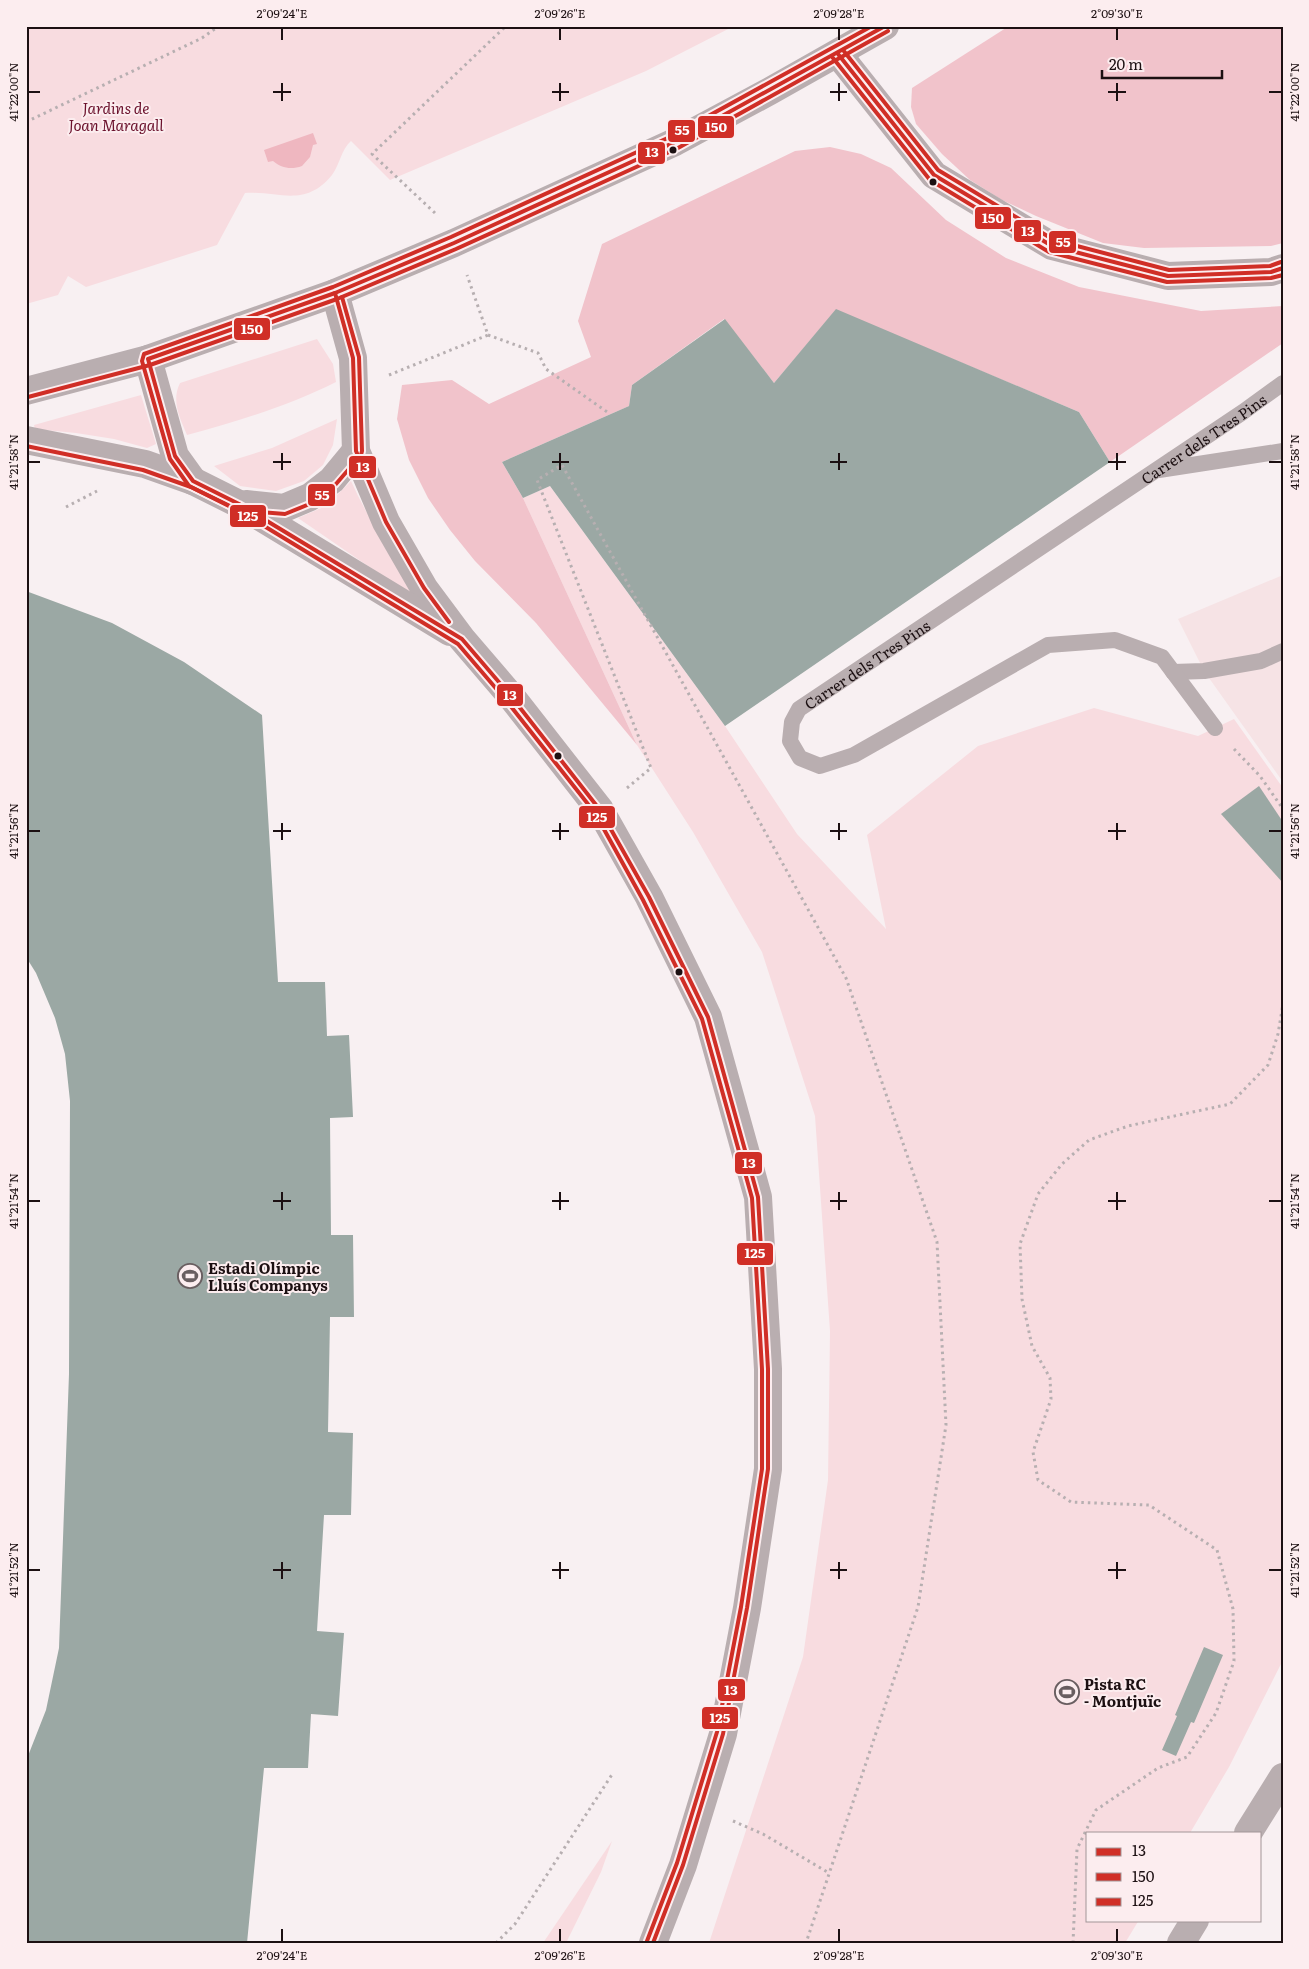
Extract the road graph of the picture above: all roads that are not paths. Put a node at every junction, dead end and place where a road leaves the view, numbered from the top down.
1 (885, 26) edge
2 (838, 54) junction
3 (1283, 268) edge
4 (335, 294) junction
5 (148, 359) junction
6 (1283, 383) edge
7 (26, 391) edge
8 (26, 440) edge
9 (356, 451) junction
10 (1283, 451) edge
11 (1154, 471) junction
12 (193, 481) junction
13 (239, 504) junction
14 (462, 639) junction
15 (1283, 651) edge
16 (1173, 672) junction
17 (1215, 728) road end
18 (1283, 1777) edge
19 (1249, 1832) edge
20 (1194, 1922) edge
21 (653, 1943) edge
22 (1181, 1943) edge

1 - 2 street
2 - 3 street
2 - 4 street
4 - 5 street
4 - 9 street
5 - 7 street
5 - 12 street
6 - 11 lane, Carrer dels Tres Pins
8 - 12 street
9 - 13 street
9 - 14 street
10 - 11 lane
11 - 16 lane, Carrer dels Tres Pins
12 - 13 street
13 - 14 street
14 - 21 street
15 - 16 lane
16 - 17 lane, Carrer dels Tres Pins
18 - 19 street
20 - 22 street

